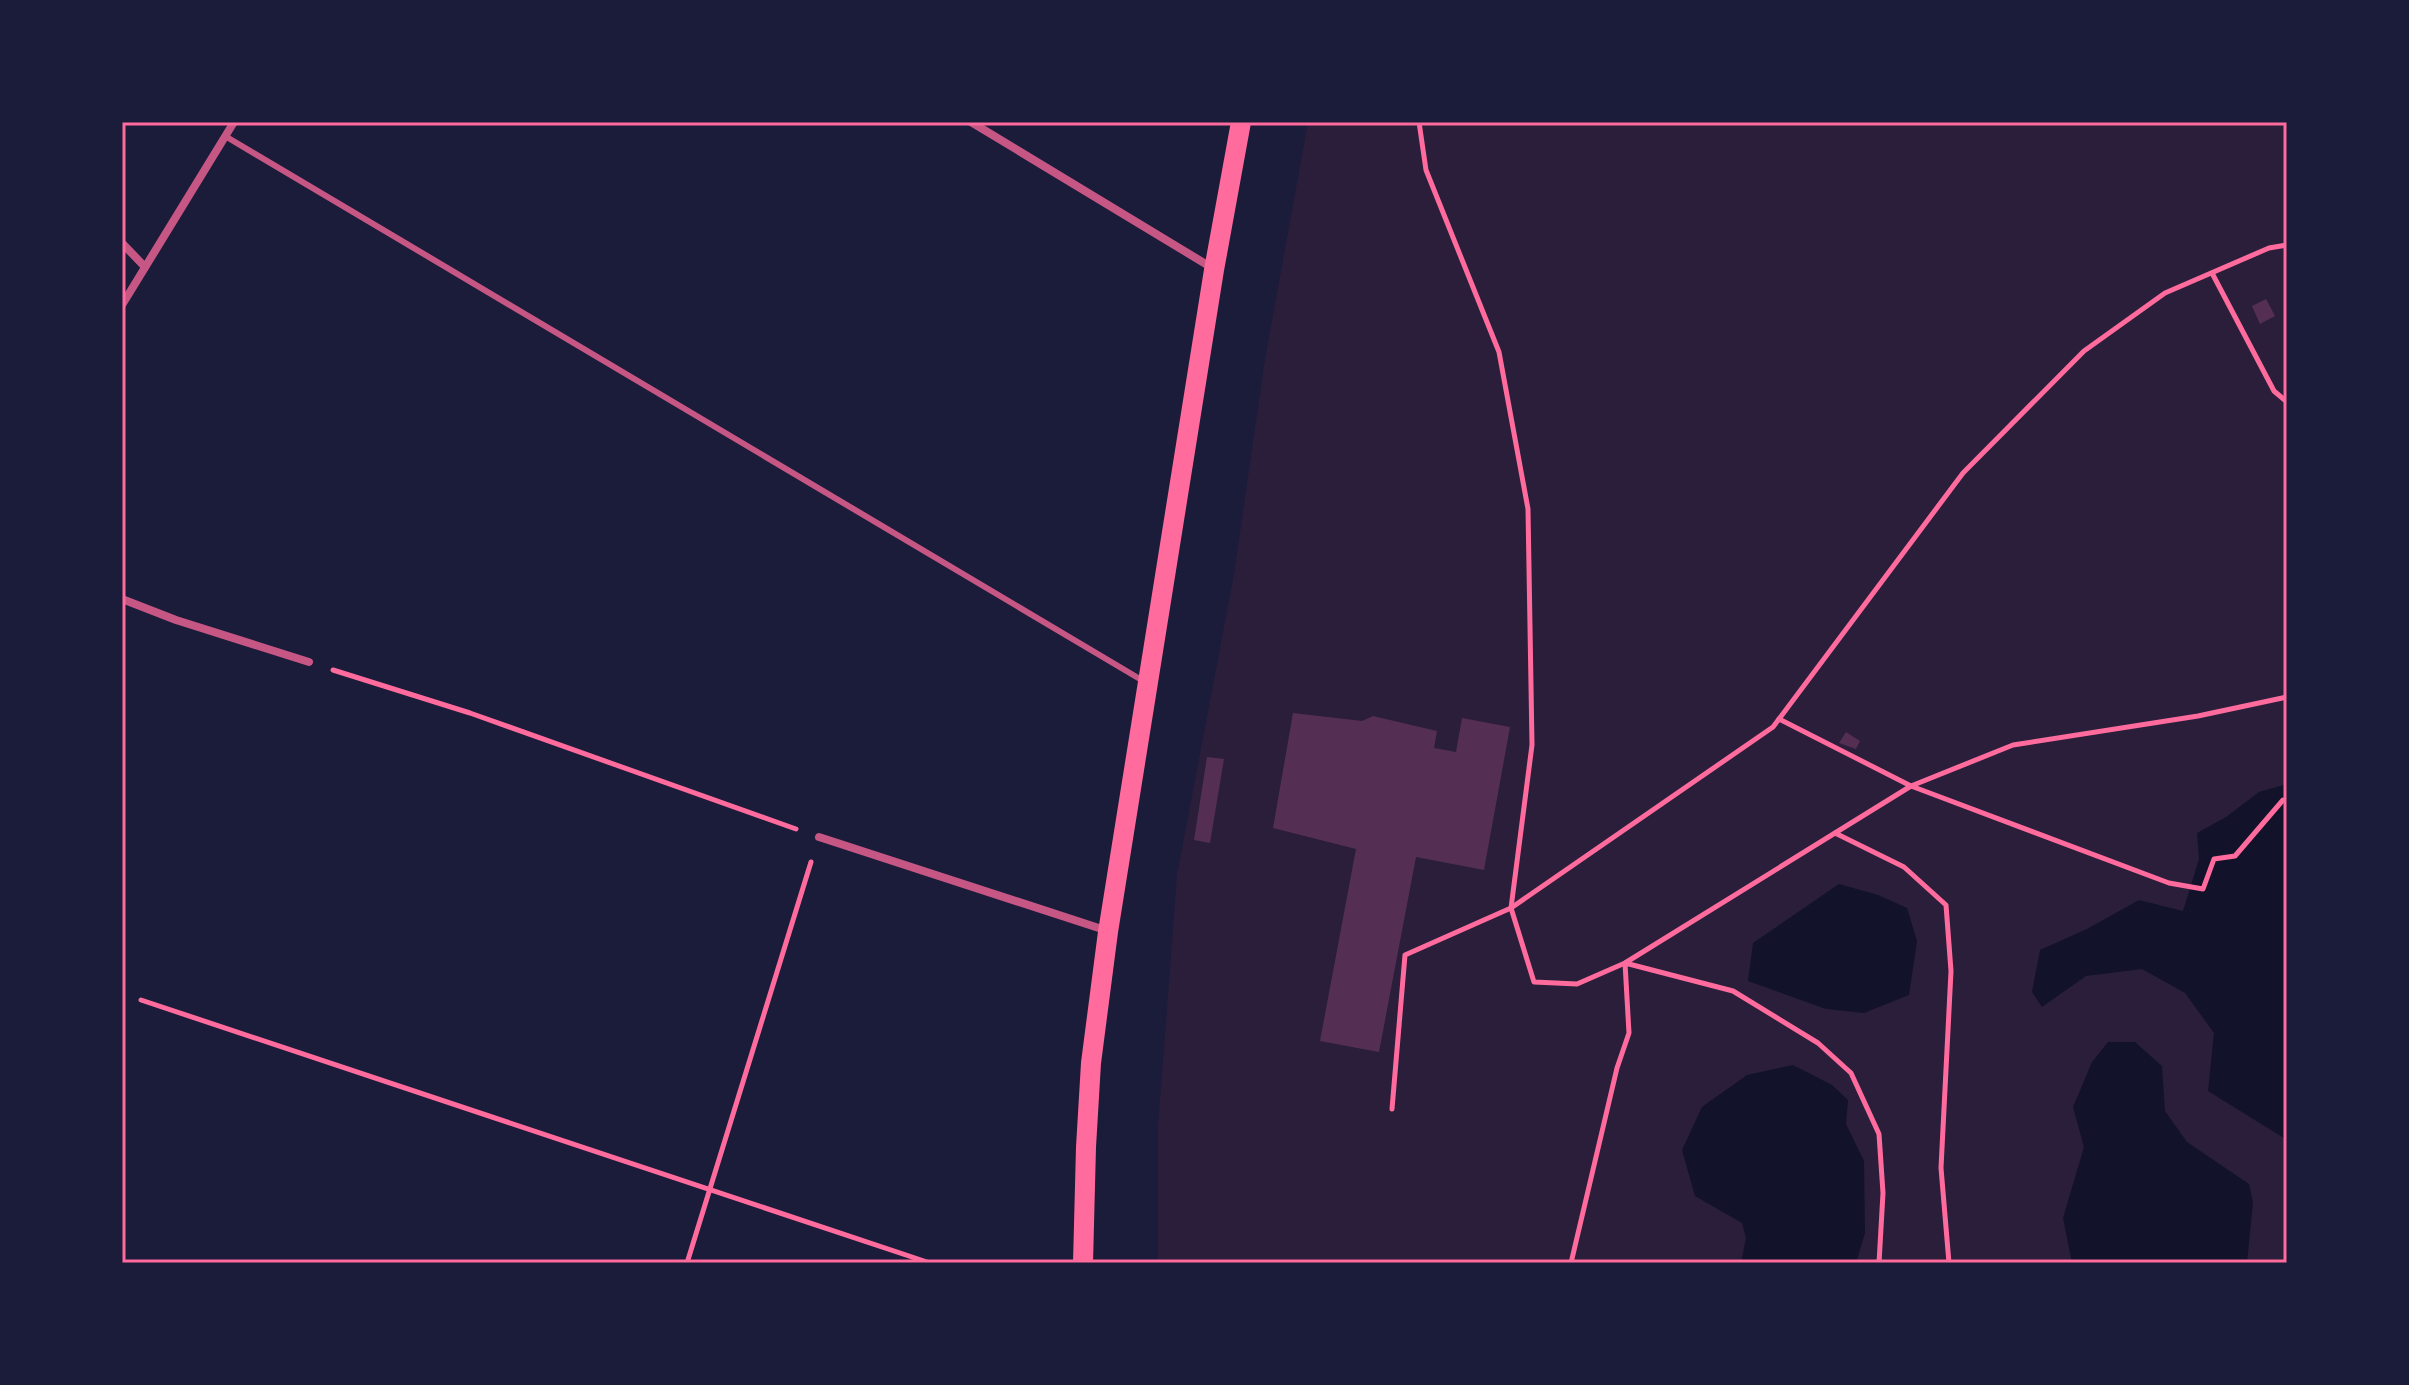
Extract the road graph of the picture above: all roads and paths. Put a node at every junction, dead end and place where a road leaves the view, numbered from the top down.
1 (234, 122) edge
2 (971, 122) edge
3 (1241, 122) edge
4 (1419, 122) edge
5 (225, 136) junction
6 (122, 243) edge
7 (2287, 245) edge
8 (145, 267) junction
9 (1214, 270) junction
10 (2212, 273) junction
11 (122, 305) edge
12 (2287, 402) edge
13 (122, 599) edge
14 (309, 662) joint
15 (1148, 684) junction
16 (2287, 697) edge
17 (1779, 719) junction
18 (1911, 786) junction
19 (2287, 801) edge
20 (1834, 833) junction
21 (819, 837) junction
22 (1511, 908) junction
23 (1108, 932) junction
24 (1625, 963) junction
25 (141, 1000) dead end
26 (1392, 1109) dead end
27 (709, 1189) junction
28 (687, 1263) edge
29 (930, 1263) edge
30 (1083, 1263) edge
31 (1571, 1263) edge
32 (1879, 1263) edge
33 (1949, 1263) edge

1 - 5 street
2 - 9 street
3 - 9 main road
4 - 22 path
5 - 8 street
5 - 15 lane
6 - 8 street
7 - 10 path
8 - 11 street
9 - 15 main road
10 - 12 path
10 - 17 path
13 - 14 street
14 - 21 path
15 - 23 main road
16 - 18 path
17 - 18 path
17 - 22 path
18 - 19 path
18 - 20 path
20 - 24 path
20 - 33 path
21 - 23 street
21 - 27 path
22 - 24 path
22 - 26 path
23 - 30 main road
24 - 31 path
24 - 32 path
25 - 27 path
27 - 28 path
27 - 29 path

